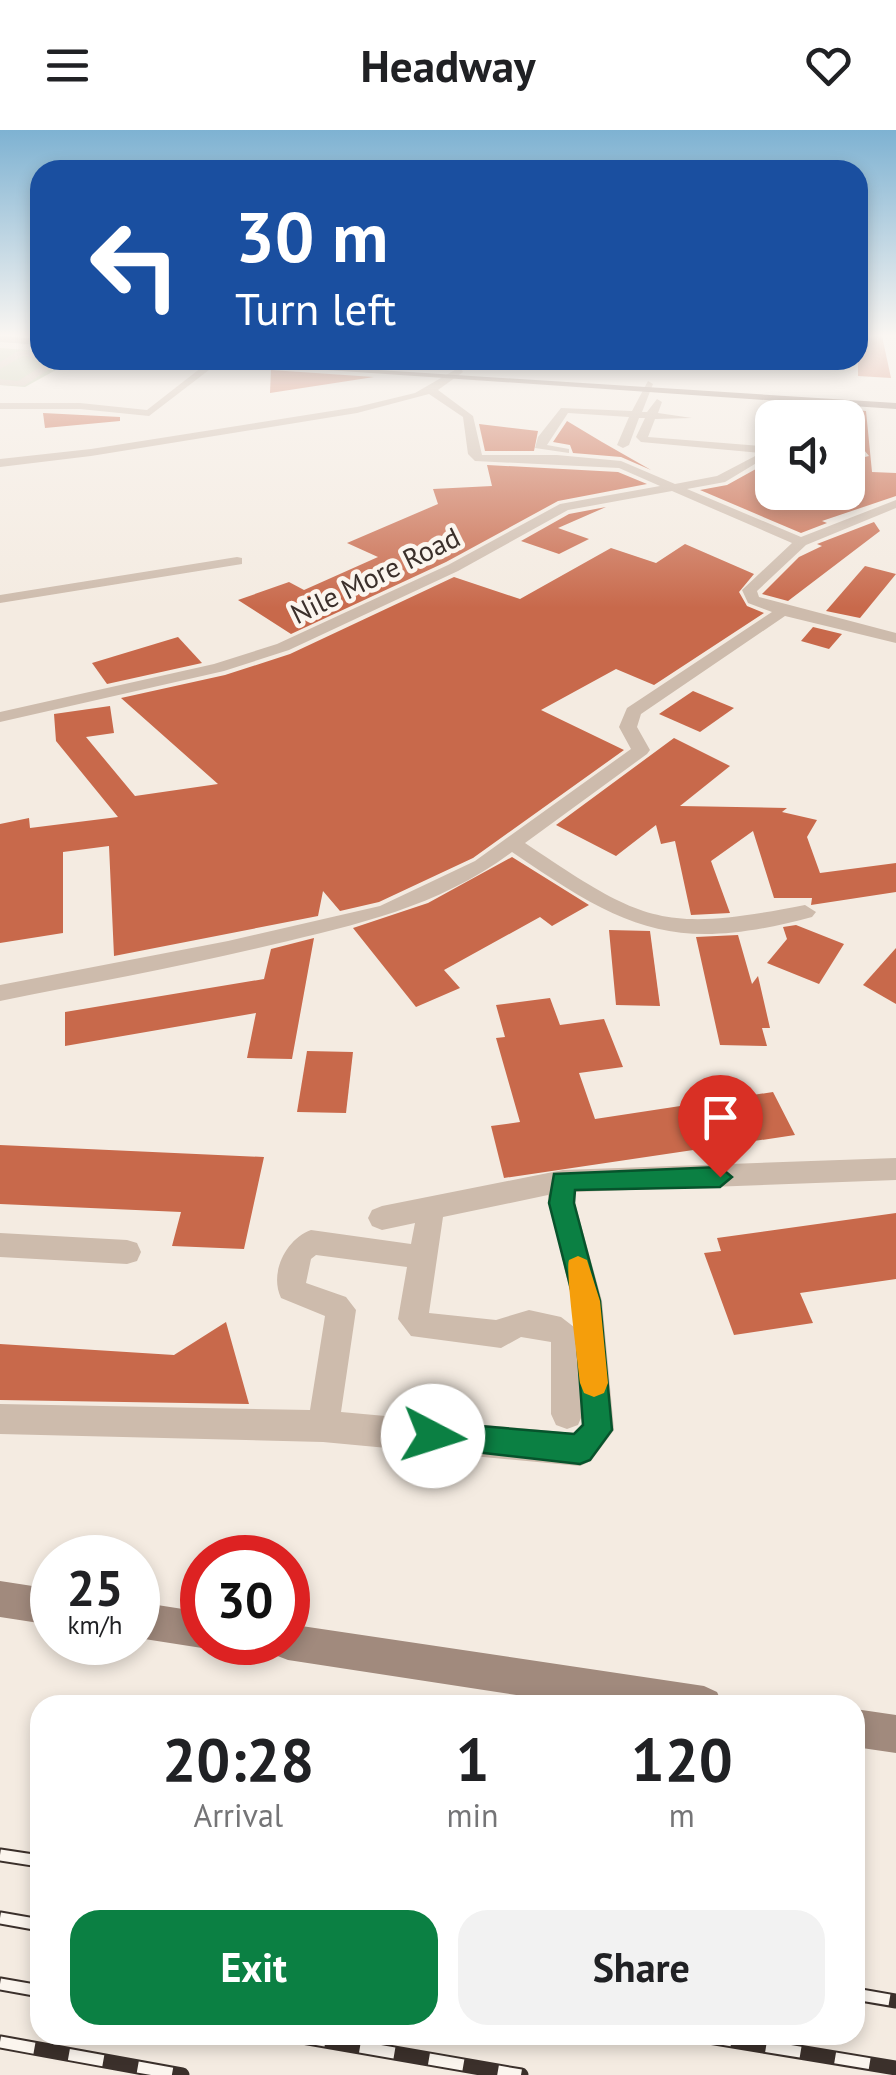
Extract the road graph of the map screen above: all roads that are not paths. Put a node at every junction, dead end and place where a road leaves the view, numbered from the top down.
1 (249, 427) edge
2 (470, 427) edge
3 (551, 427) edge
4 (631, 427) edge
5 (646, 427) edge
6 (544, 437) junction
7 (573, 438) dead end
8 (624, 445) dead end
9 (755, 452) edge
10 (610, 455) dead end
11 (755, 460) edge
12 (0, 462) edge
13 (675, 489) junction
14 (896, 504) edge
15 (801, 542) junction
16 (238, 561) dead end
17 (0, 598) edge
18 (783, 611) junction
19 (896, 638) edge
20 (0, 716) edge
21 (513, 844) junction
22 (805, 912) dead end
23 (0, 992) edge
24 (896, 1170) edge
25 (563, 1181) junction
26 (431, 1208) junction
27 (382, 1218) dead end
28 (0, 1244) edge
29 (126, 1252) dead end
30 (408, 1255) dead end
31 (567, 1414) dead end
32 (0, 1418) edge
33 (323, 1426) junction
34 (0, 1599) edge
35 (30, 1604) edge
36 (310, 1645) edge
37 (638, 1695) edge
38 (865, 1729) edge
39 (896, 1734) edge

1 - 12 street
2 - 13 street
3 - 6 street
4 - 8 street
5 - 9 street
6 - 7 street
6 - 10 street
11 - 13 street, Nile More Road
13 - 15 street
13 - 20 street, Nile More Road
14 - 15 street
15 - 18 street
16 - 17 street
18 - 19 street
18 - 21 street
21 - 22 street
21 - 23 street
24 - 25 street
25 - 26 street
25 - 33 street
26 - 27 street
26 - 31 street
28 - 29 street
30 - 33 street
32 - 33 street
34 - 35 street
36 - 37 street
38 - 39 street

